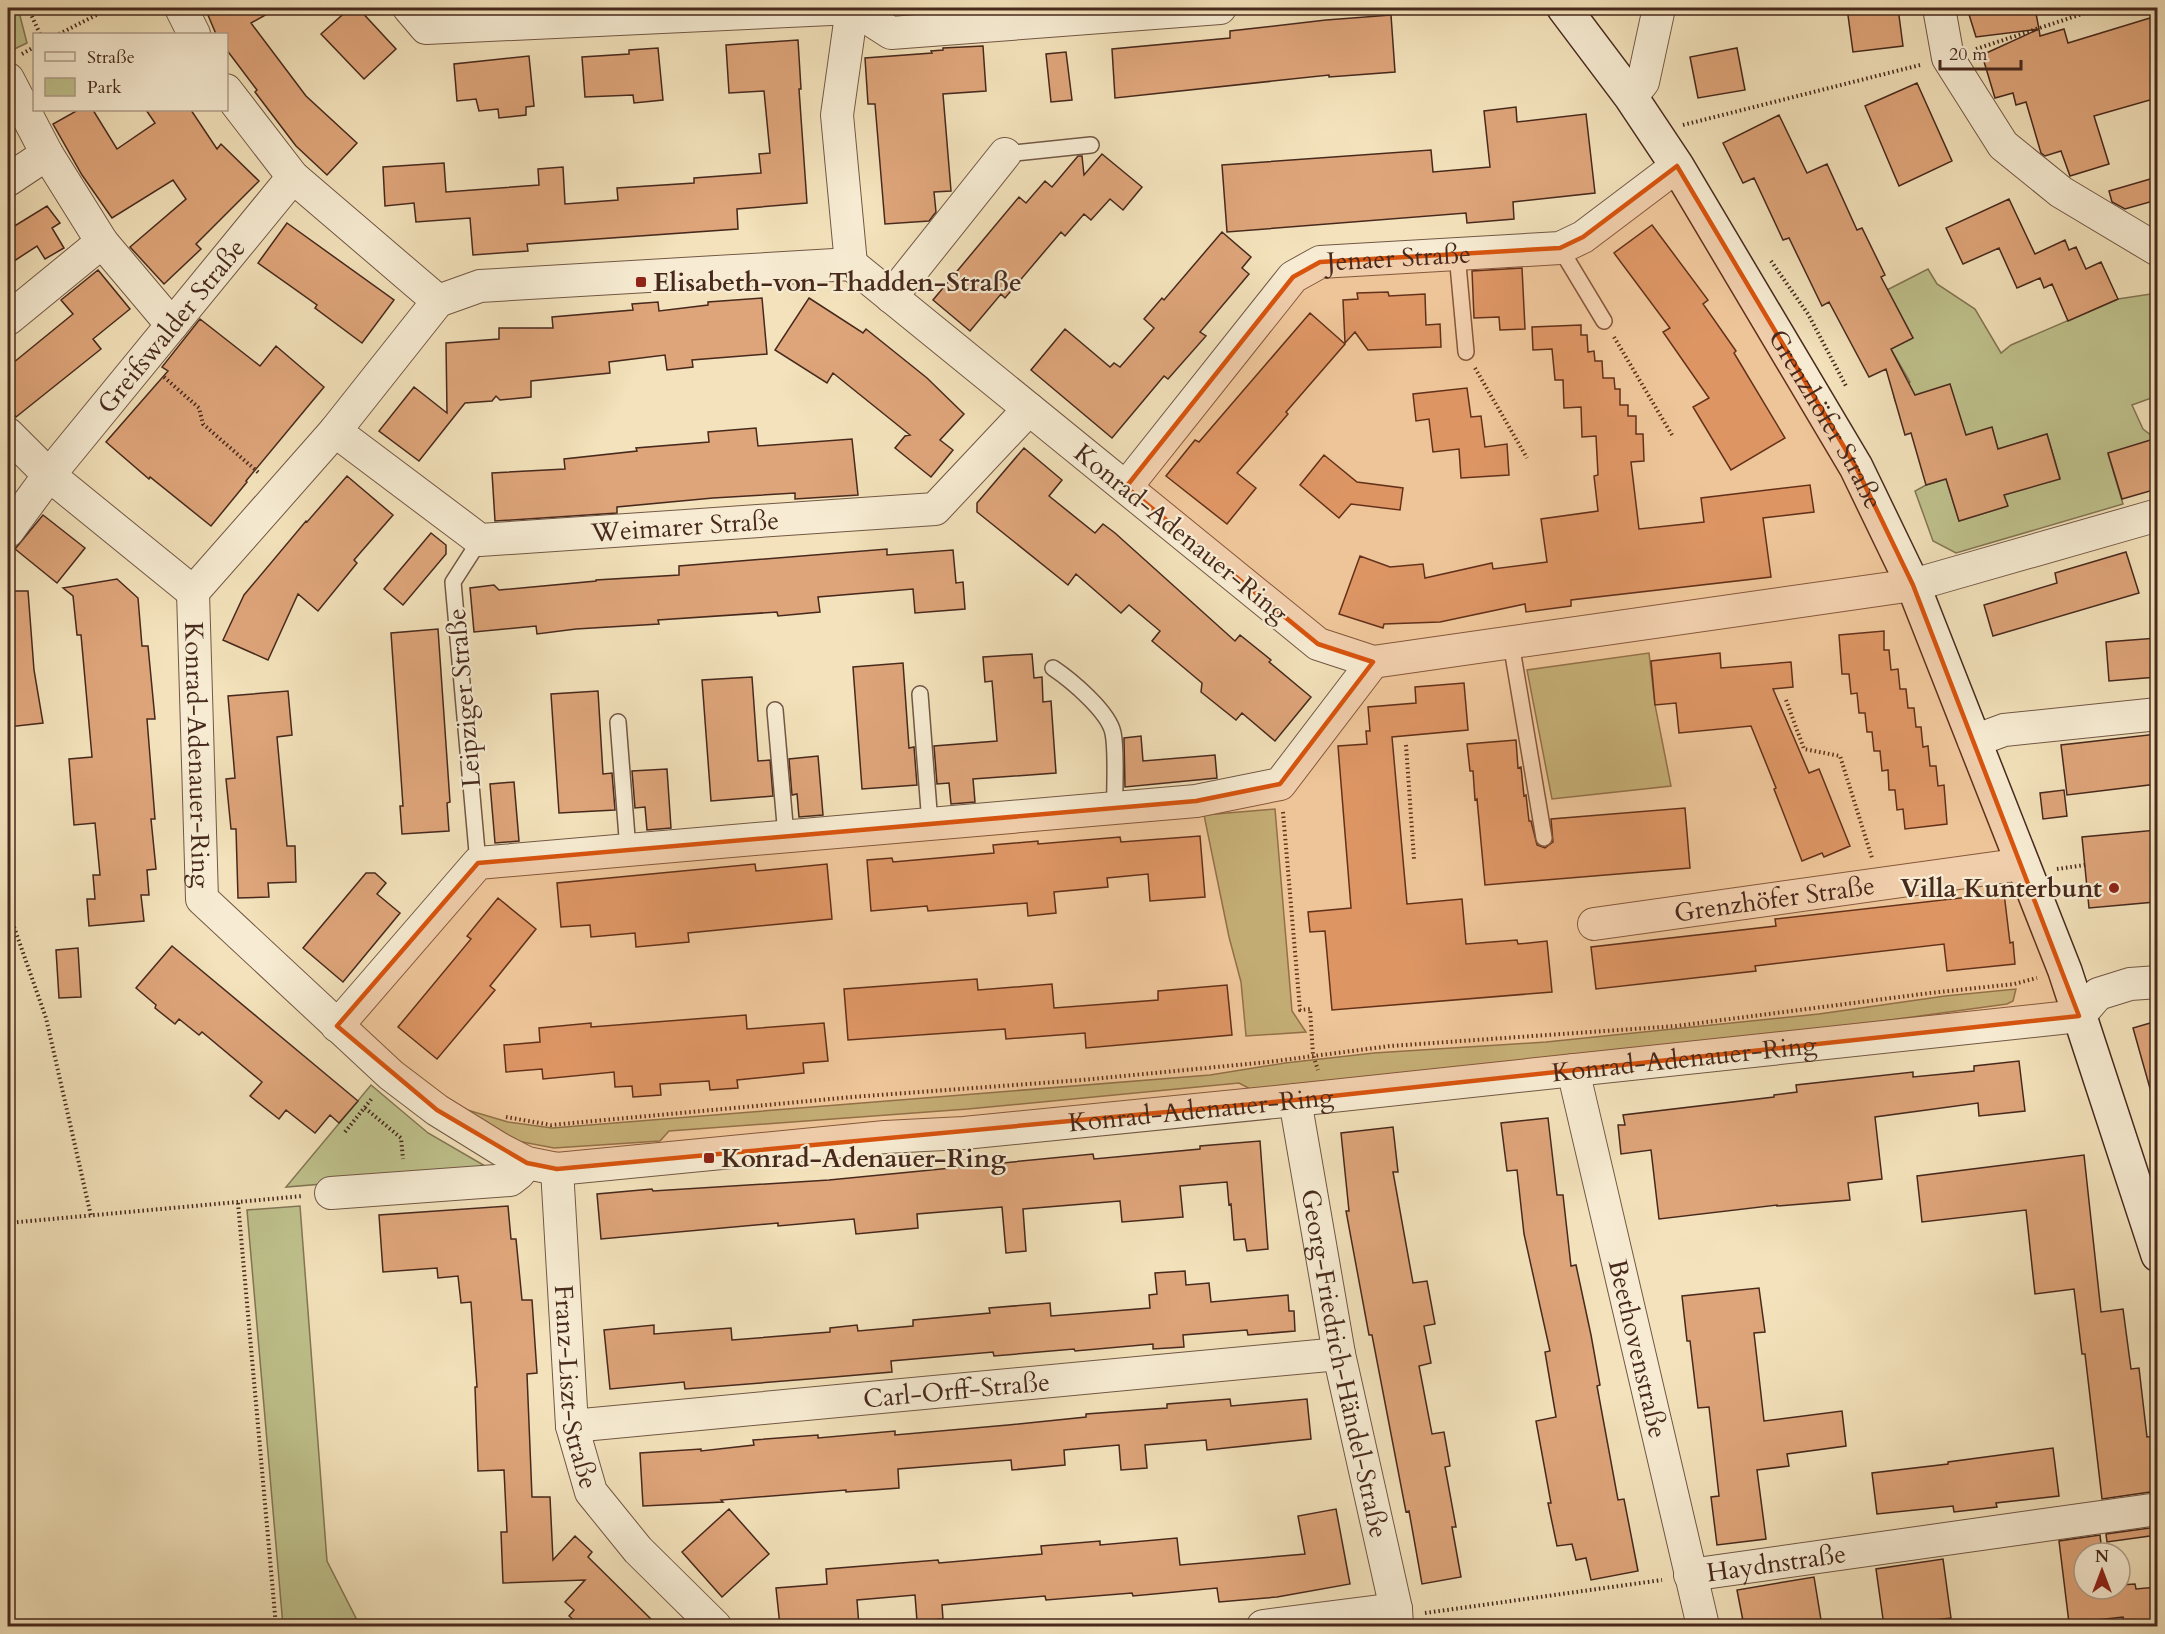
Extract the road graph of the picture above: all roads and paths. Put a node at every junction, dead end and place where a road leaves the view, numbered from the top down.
1 (28, 8) edge
2 (110, 8) edge
3 (181, 8) edge
4 (409, 8) edge
5 (852, 8) edge
6 (1220, 8) edge
7 (1564, 8) edge
8 (1659, 8) edge
9 (1939, 8) edge
10 (2100, 8) edge
11 (1178, 9) edge
12 (40, 33) edge
13 (61, 33) edge
14 (194, 33) edge
15 (1948, 58) junction
16 (8, 79) edge
17 (228, 93) edge
18 (1631, 97) junction
19 (1658, 137) junction
20 (1091, 145) dead end
21 (47, 153) junction
22 (1005, 153) joint
23 (1677, 166) junction
24 (293, 177) junction
25 (8, 180) edge
26 (102, 242) junction
27 (1560, 248) junction
28 (2157, 250) edge
29 (1457, 254) junction
30 (851, 264) junction
31 (891, 297) junction
32 (438, 301) junction
33 (8, 319) edge
34 (1604, 321) joint
35 (172, 325) junction
36 (1466, 352) joint
37 (143, 360) junction
38 (1029, 409) junction
39 (335, 431) junction
40 (8, 434) edge
41 (1672, 435) dead end
42 (1527, 458) dead end
43 (49, 476) junction
44 (1126, 487) junction
45 (281, 492) junction
46 (2157, 514) edge
47 (8, 531) edge
48 (480, 540) junction
49 (1913, 585) junction
50 (193, 592) junction
51 (1511, 643) junction
52 (1373, 663) junction
53 (1053, 668) dead end
54 (920, 694) dead end
55 (1786, 700) dead end
56 (775, 710) dead end
57 (2157, 714) edge
58 (618, 722) dead end
59 (1974, 741) junction
60 (1406, 745) dead end
61 (1114, 808) junction
62 (1283, 813) dead end
63 (930, 824) junction
64 (786, 836) junction
65 (1544, 838) dead end
66 (628, 850) junction
67 (1414, 859) dead end
68 (478, 863) junction
69 (2085, 865) dead end
70 (2038, 867) junction
71 (1880, 884) junction
72 (8, 910) edge
73 (1594, 924) dead end
74 (2065, 971) junction
75 (2157, 982) edge
76 (2079, 1016) junction
77 (337, 1026) junction
78 (1312, 1055) junction
79 (1573, 1071) junction
80 (391, 1076) junction
81 (1328, 1096) junction
82 (1294, 1100) junction
83 (364, 1108) junction
84 (503, 1116) dead end
85 (345, 1132) dead end
86 (527, 1163) junction
87 (557, 1169) junction
88 (405, 1188) junction
89 (331, 1193) joint
90 (238, 1203) junction
91 (91, 1216) junction
92 (8, 1223) edge
93 (2157, 1256) edge
94 (1340, 1354) junction
95 (572, 1426) junction
96 (2157, 1509) edge
97 (1690, 1575) junction
98 (1396, 1618) edge
99 (276, 1626) edge
100 (715, 1626) edge
101 (1263, 1626) edge
102 (1703, 1626) edge

1 - 12 path
2 - 13 path
3 - 14 street
4 - 5 street
5 - 11 street
5 - 30 street
6 - 11 street
7 - 18 street, Grenzhöfer Straße
8 - 18 street
9 - 15 street
10 - 15 path
15 - 19 path
15 - 28 street
16 - 21 street
17 - 24 street
18 - 19 street, Grenzhöfer Straße
19 - 23 street, Grenzhöfer Straße
20 - 22 lane
21 - 25 street
21 - 26 street
22 - 31 street
23 - 27 street, Jenaer Straße
23 - 49 street, Grenzhöfer Straße
24 - 32 street
24 - 35 street, Greifswalder Straße
26 - 33 street
26 - 35 street
27 - 29 street, Jenaer Straße
27 - 34 lane
29 - 36 lane
29 - 44 street, Jenaer Straße
30 - 31 street, Konrad-Adenauer-Ring
30 - 32 street
31 - 38 street, Konrad-Adenauer-Ring
32 - 39 street, Konrad-Adenauer-Ring
34 - 41 path
35 - 37 street, Greifswalder Straße
36 - 42 path
37 - 43 street, Greifswalder Straße
37 - 45 path
38 - 44 street, Konrad-Adenauer-Ring
38 - 48 street, Weimarer Straße
39 - 45 street, Konrad-Adenauer-Ring
39 - 48 street
40 - 43 street
43 - 47 street, Greifswalder Straße
43 - 50 street
44 - 52 street, Konrad-Adenauer-Ring
45 - 50 street, Konrad-Adenauer-Ring
46 - 49 street, Konrad-Adenauer-Ring
48 - 68 lane, Leipziger Straße
49 - 51 street, Konrad-Adenauer-Ring
49 - 59 street, Grenzhöfer Straße
50 - 77 street, Konrad-Adenauer-Ring
51 - 52 street, Konrad-Adenauer-Ring
51 - 65 lane
52 - 61 street
53 - 61 lane
54 - 63 lane
55 - 71 path
56 - 64 lane
57 - 59 street
58 - 66 lane
59 - 70 street, Grenzhöfer Straße
60 - 67 path
61 - 63 street
62 - 78 path
63 - 64 street
64 - 66 street
66 - 68 street
68 - 77 street
69 - 70 path
70 - 71 street, Grenzhöfer Straße
70 - 74 street, Grenzhöfer Straße
71 - 73 street, Grenzhöfer Straße
72 - 91 path
74 - 76 street, Grenzhöfer Straße
74 - 78 path
75 - 76 street
76 - 79 street, Konrad-Adenauer-Ring
76 - 93 street, Grenzhöfer Straße
77 - 80 street, Konrad-Adenauer-Ring
78 - 81 path
78 - 84 path
79 - 81 street, Konrad-Adenauer-Ring
79 - 97 street, Beethovenstraße
80 - 83 path
80 - 86 street, Konrad-Adenauer-Ring
81 - 82 street, Konrad-Adenauer-Ring
82 - 87 street, Konrad-Adenauer-Ring
82 - 94 street, Georg-Friedrich-Händel-Straße
83 - 85 path
83 - 88 path
86 - 87 street, Konrad-Adenauer-Ring
86 - 88 street
87 - 95 street, Franz-Liszt-Straße
88 - 89 street
89 - 90 path
90 - 91 path
90 - 99 path
91 - 92 path
94 - 95 street, Carl-Orff-Straße
94 - 98 street, Georg-Friedrich-Händel-Straße
95 - 100 street, Franz-Liszt-Straße
96 - 97 street, Haydnstraße
97 - 98 path, Haydnstraße
97 - 102 street, Beethovenstraße
98 - 101 street

